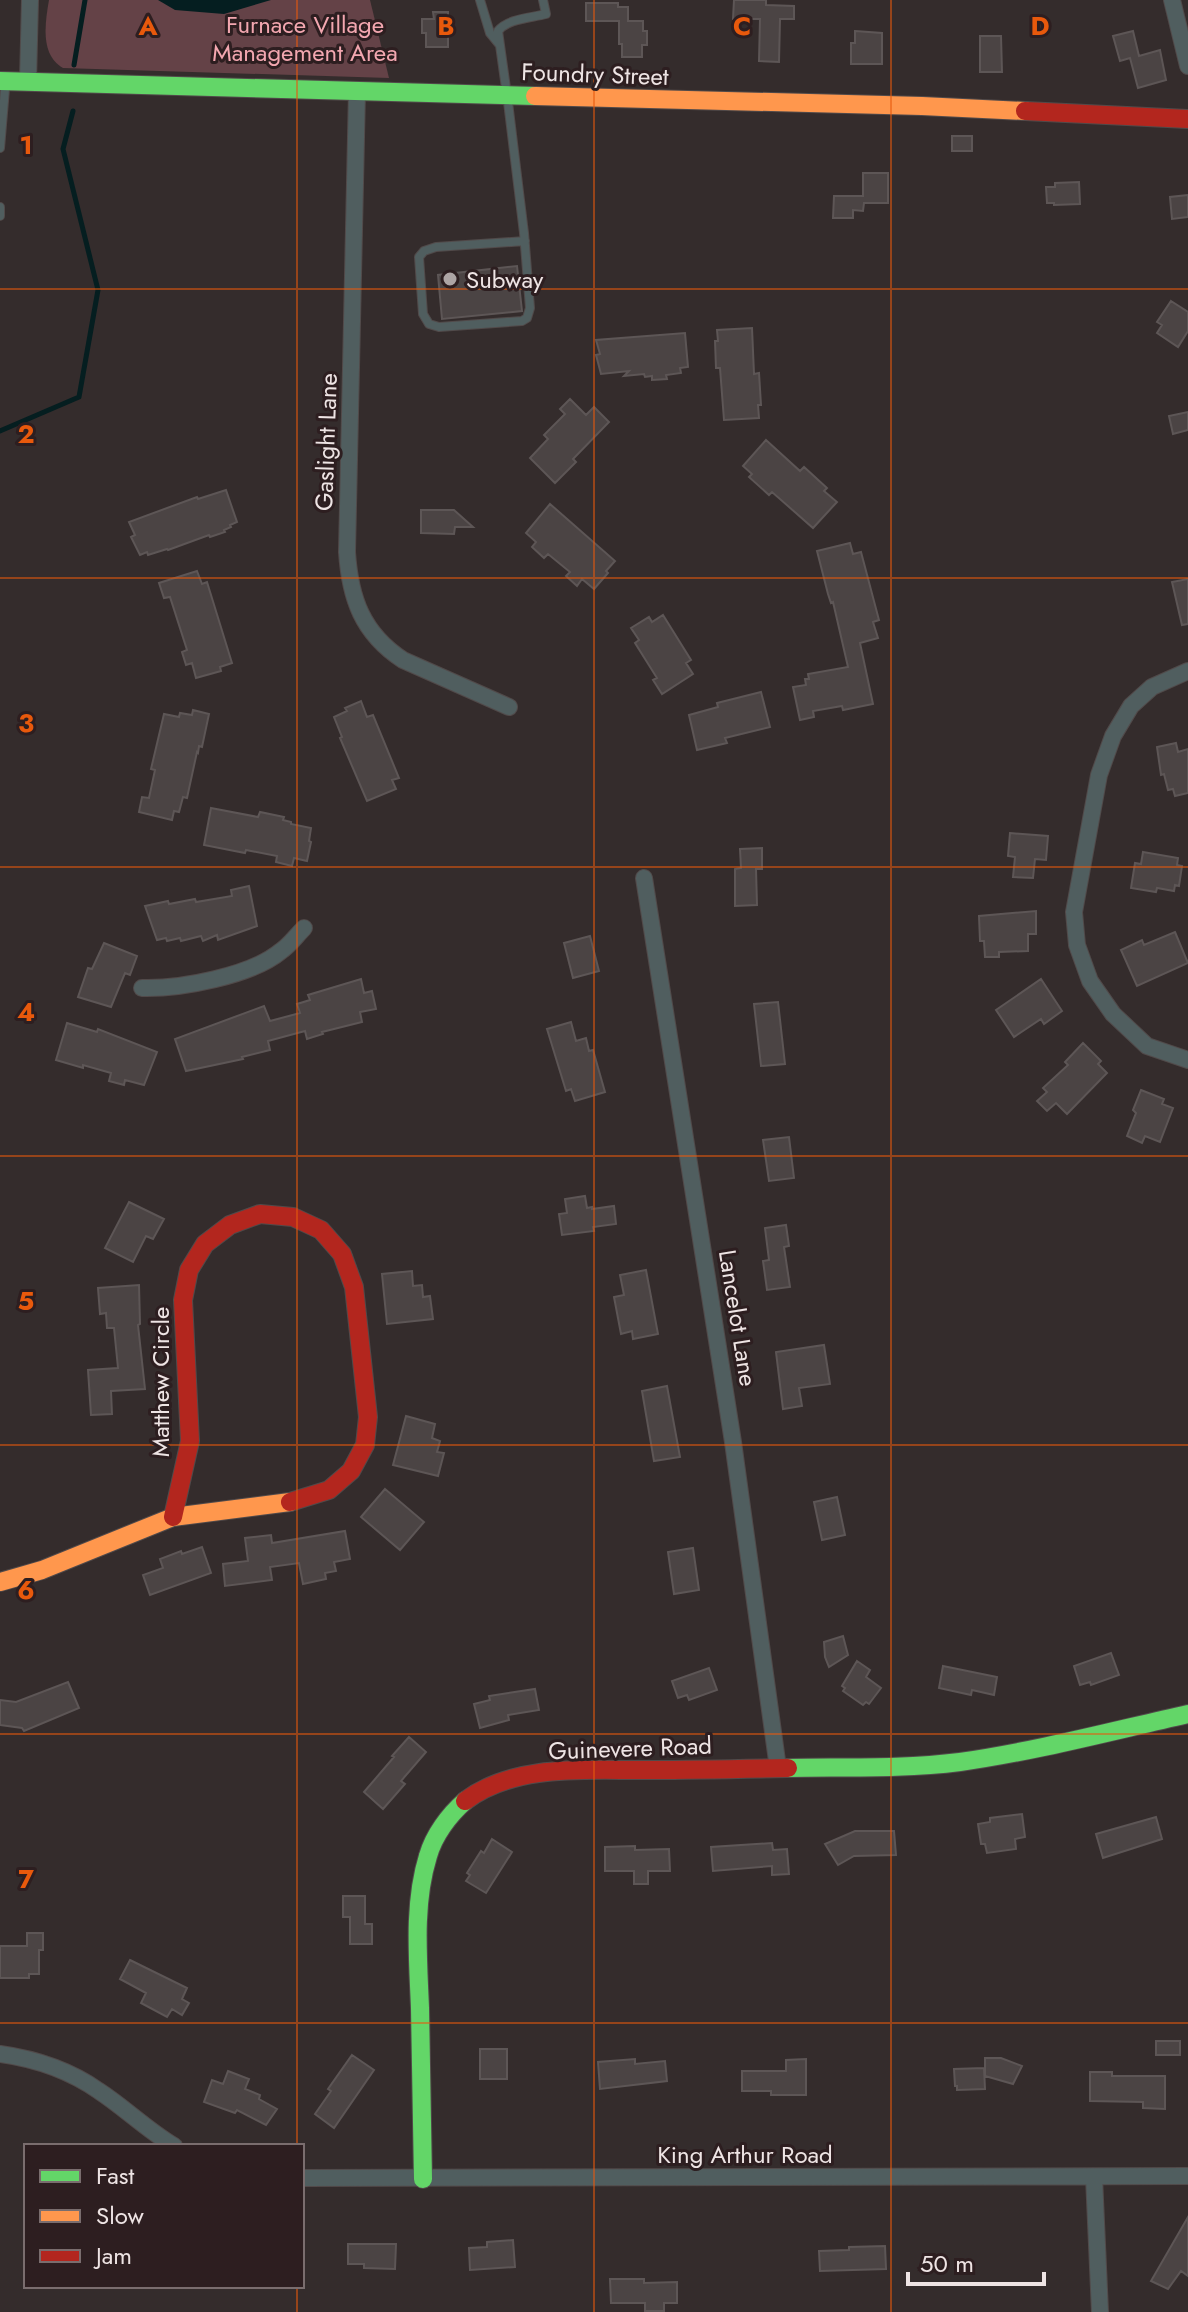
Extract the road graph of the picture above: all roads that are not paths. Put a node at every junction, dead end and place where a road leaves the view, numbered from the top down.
1 (30, 0) edge
2 (543, 0) edge
3 (1172, 0) edge
4 (480, 1) edge
5 (499, 45) junction
6 (1188, 66) edge
7 (3, 81) edge
8 (28, 81) junction
9 (357, 91) junction
10 (507, 95) junction
11 (1188, 119) edge
12 (0, 148) edge
13 (0, 207) edge
14 (0, 216) edge
15 (525, 241) junction
16 (1188, 671) edge
17 (509, 707) dead end
18 (644, 878) dead end
19 (304, 928) dead end
20 (142, 988) dead end
21 (1188, 1060) edge
22 (173, 1517) junction
23 (0, 1582) edge
24 (1188, 1714) edge
25 (778, 1768) junction
26 (0, 2054) edge
27 (171, 2144) edge
28 (1188, 2176) edge
29 (1094, 2177) junction
30 (304, 2178) edge
31 (423, 2179) junction
32 (1100, 2312) edge

1 - 8 street
2 - 5 lane
3 - 6 street
4 - 5 lane
5 - 10 lane
7 - 8 main road, Foundry Street
7 - 12 lane
8 - 9 main road, Foundry Street
9 - 10 main road, Foundry Street
9 - 17 street, Gaslight Lane
10 - 11 main road, Foundry Street
10 - 15 lane
13 - 14 lane
15 - 15 lane
16 - 21 street
18 - 25 street, Lancelot Lane
19 - 20 street
22 - 22 main road, Matthew Circle
22 - 23 main road, Matthew Circle
24 - 25 main road, Guinevere Road
25 - 31 main road, Guinevere Road
26 - 27 street
28 - 29 street, King Arthur Road
29 - 31 street, King Arthur Road
29 - 32 street
30 - 31 street, King Arthur Road

